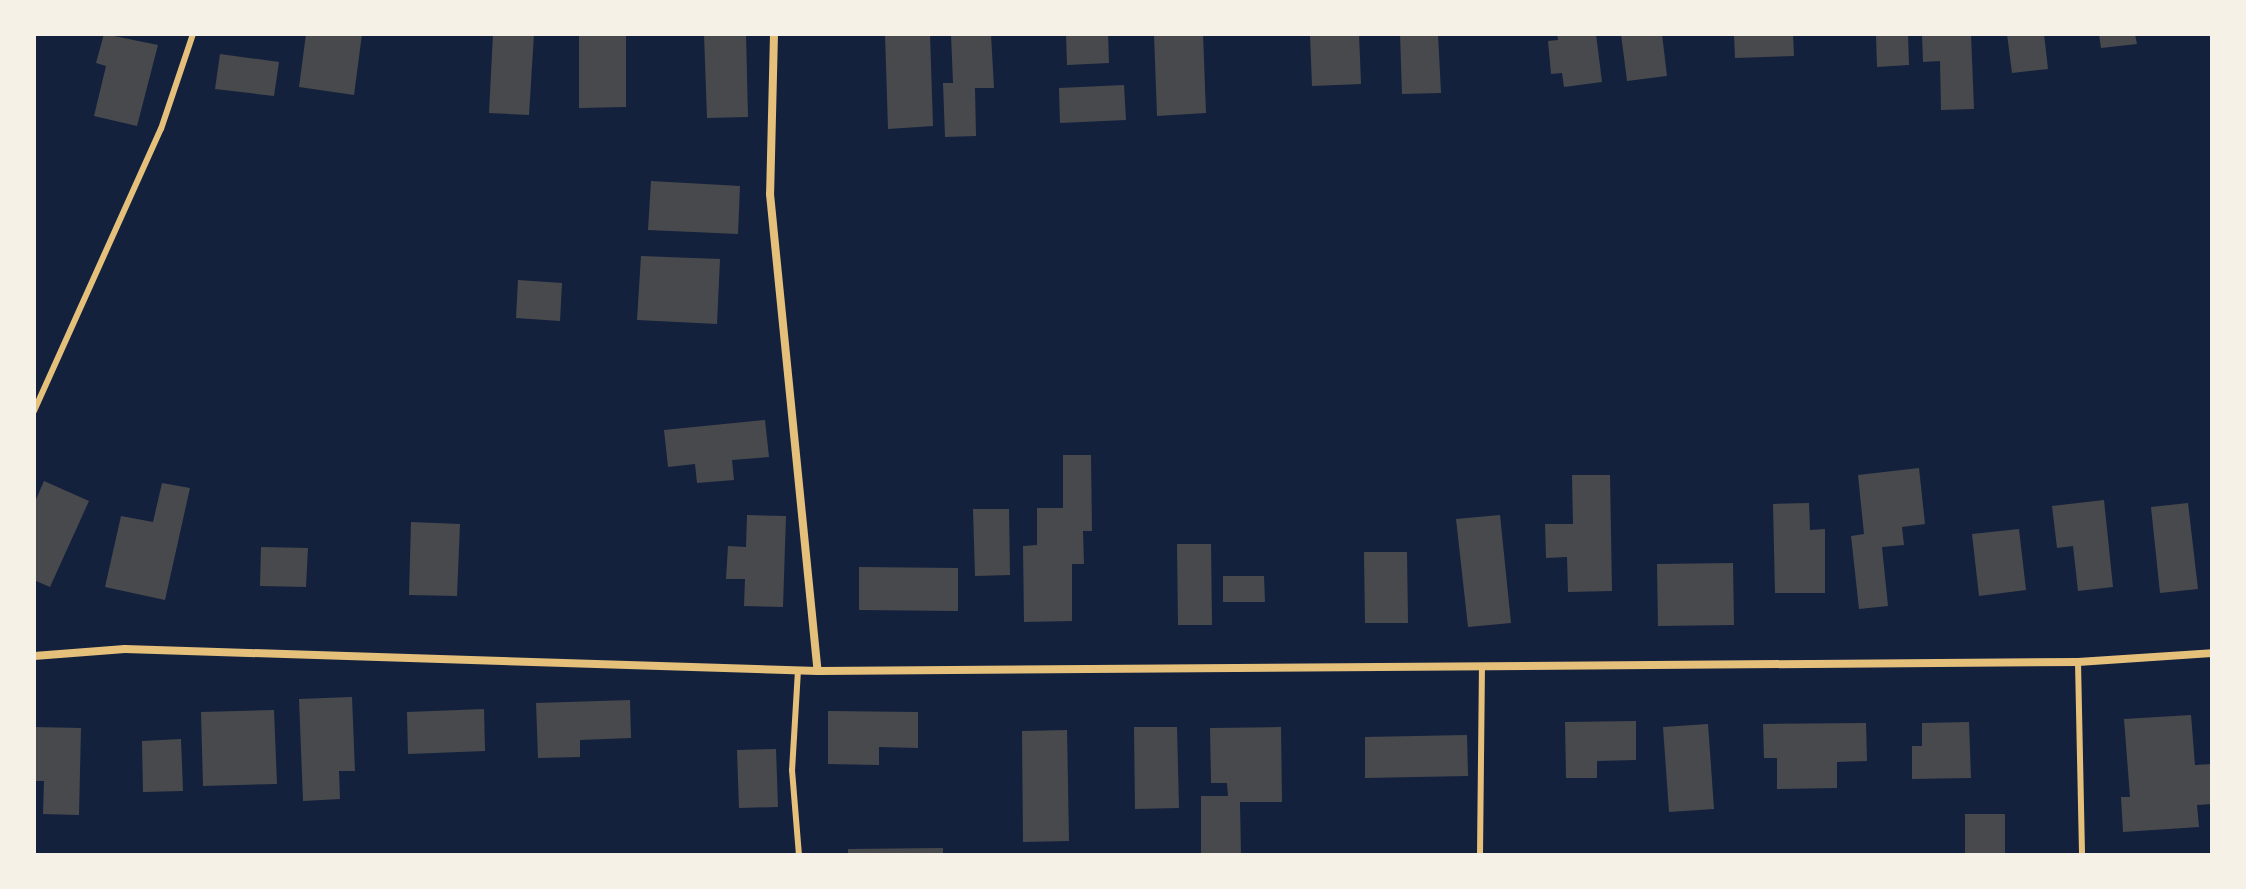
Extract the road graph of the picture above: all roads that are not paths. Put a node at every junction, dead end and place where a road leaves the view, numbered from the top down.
1 (193, 34) edge
2 (774, 34) edge
3 (34, 411) edge
4 (2212, 653) edge
5 (34, 656) edge
6 (2078, 662) junction
7 (1482, 668) junction
8 (798, 670) junction
9 (818, 671) junction
10 (799, 855) edge
11 (1480, 855) edge
12 (2082, 855) edge

1 - 3 lane
2 - 9 street
4 - 6 street
5 - 8 street
6 - 7 street
6 - 12 lane
7 - 9 street
7 - 11 lane
8 - 9 street
8 - 10 lane

